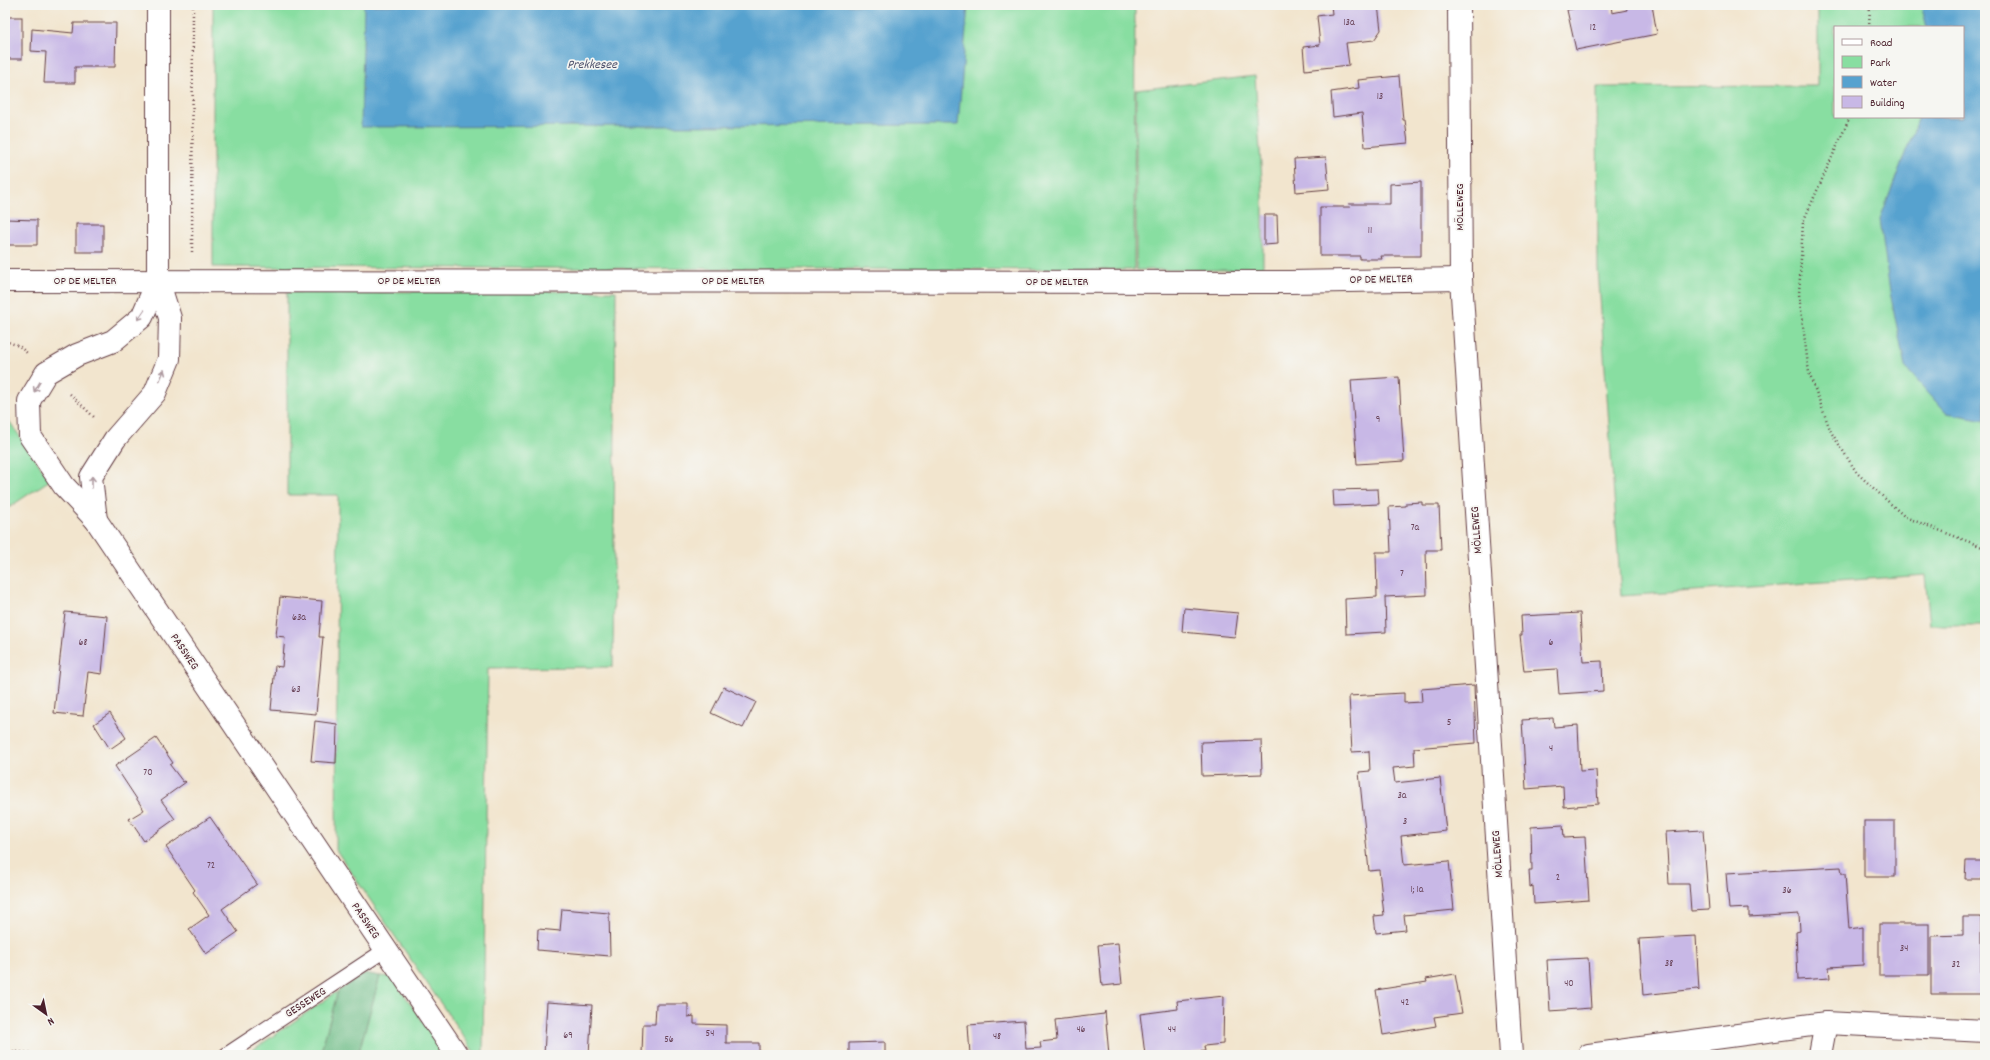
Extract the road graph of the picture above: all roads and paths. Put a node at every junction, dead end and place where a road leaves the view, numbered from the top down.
1 (158, 5) edge
2 (1459, 5) edge
3 (1870, 5) edge
4 (1869, 26) edge
5 (1850, 118) edge
6 (1461, 279) junction
7 (158, 280) junction
8 (5, 281) edge
9 (96, 520) junction
10 (1985, 548) edge
11 (385, 950) junction
12 (1826, 1023) junction
13 (1985, 1031) edge
14 (5, 1051) edge
15 (56, 1055) edge
16 (226, 1055) edge
17 (457, 1055) edge
18 (1511, 1055) edge
19 (1589, 1055) edge
20 (1820, 1055) edge

1 - 7 street
2 - 6 street, MÖLLEWEG
3 - 4 path
5 - 10 path
6 - 7 street, OP DE MELTER
6 - 18 street, MÖLLEWEG
7 - 8 street, OP DE MELTER
9 -> 7 street
7 -> 9 street, PASSWEG
9 - 11 street, PASSWEG
11 - 16 lane, GESSEWEG
11 - 17 street, PASSWEG
12 - 13 street
12 - 19 street
12 - 20 street
14 - 15 path

